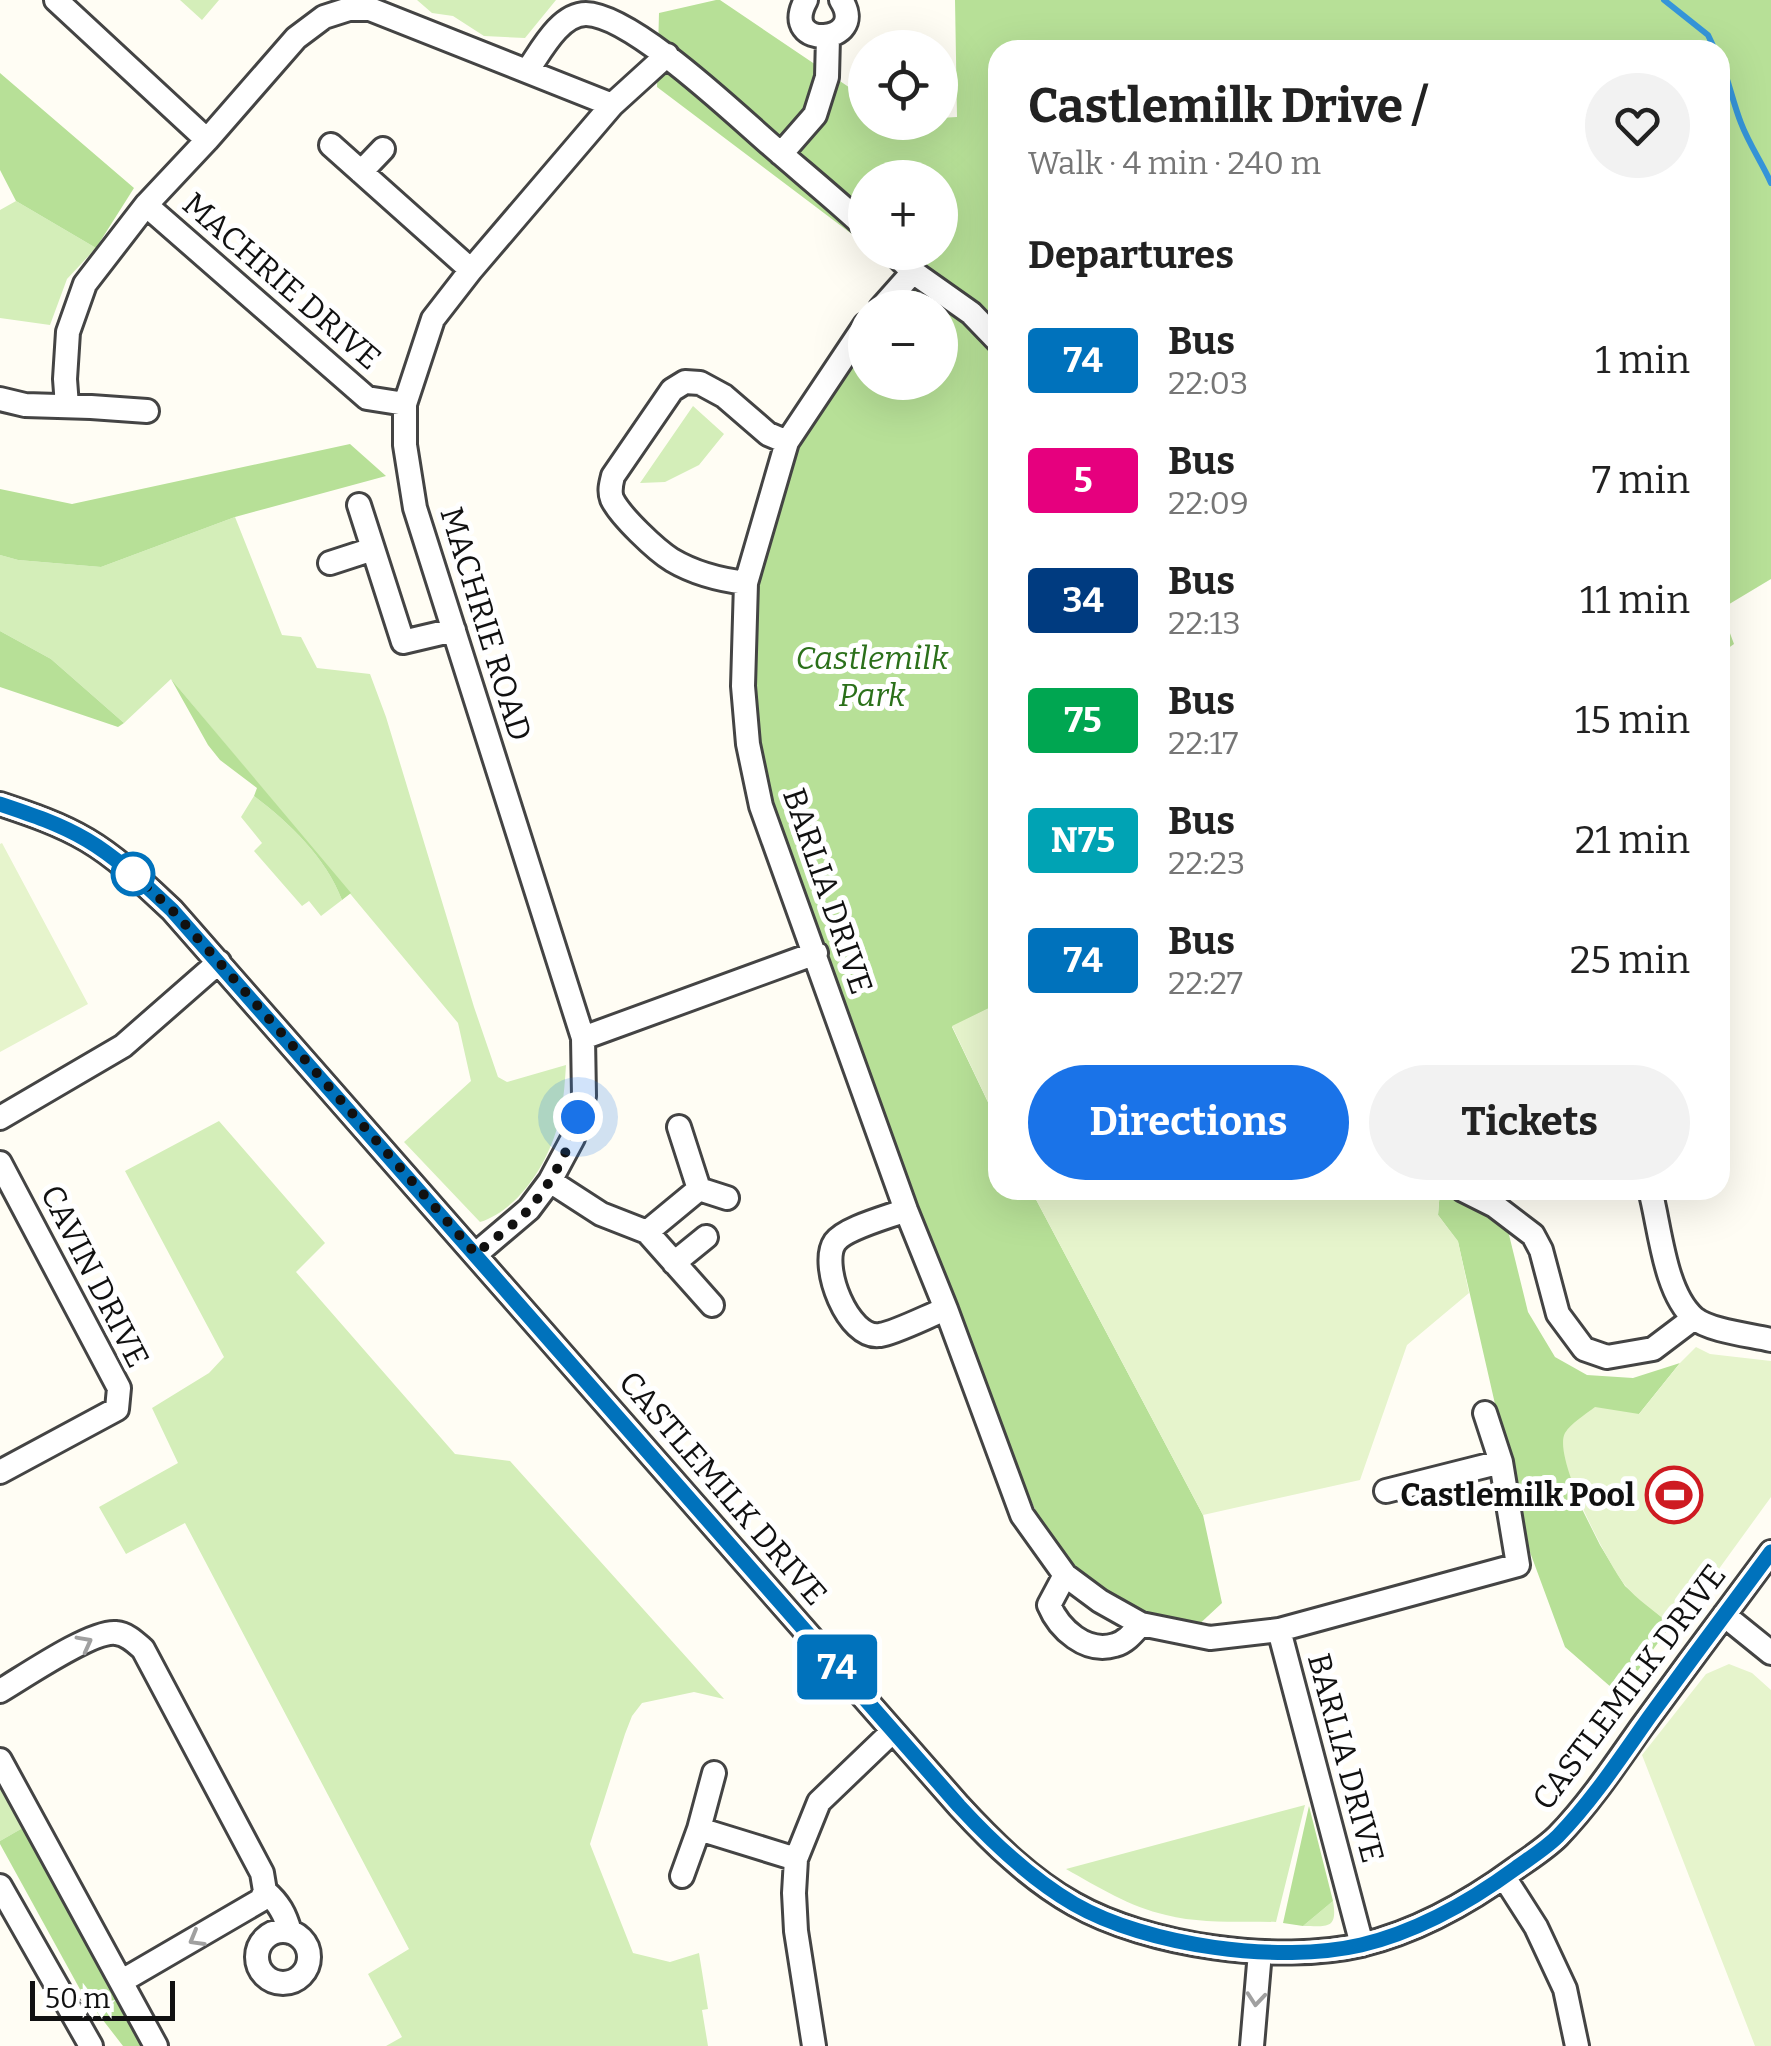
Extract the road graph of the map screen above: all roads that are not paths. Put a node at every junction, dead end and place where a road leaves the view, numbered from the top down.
1 (56, 0) edge
2 (806, 0) edge
3 (840, 0) edge
4 (828, 38) junction
5 (667, 55) junction
6 (526, 71) junction
7 (612, 105) junction
8 (207, 140) junction
9 (331, 146) dead end
10 (383, 148) dead end
11 (781, 154) junction
12 (361, 172) junction
13 (146, 204) junction
14 (848, 212) edge
15 (471, 270) junction
16 (913, 272) joint
17 (897, 290) edge
18 (988, 330) edge
19 (848, 349) edge
20 (0, 399) edge
21 (404, 404) junction
22 (67, 406) junction
23 (147, 412) dead end
24 (786, 442) junction
25 (359, 505) dead end
26 (374, 549) junction
27 (330, 563) dead end
28 (746, 583) junction
29 (454, 630) junction
30 (0, 804) edge
31 (816, 953) junction
32 (219, 962) junction
33 (584, 1038) junction
34 (0, 1118) edge
35 (679, 1127) dead end
36 (0, 1162) edge
37 (550, 1180) junction
38 (698, 1189) junction
39 (728, 1198) dead end
40 (1483, 1200) edge
41 (1653, 1200) edge
42 (906, 1210) junction
43 (647, 1232) junction
44 (706, 1237) dead end
45 (476, 1254) junction
46 (674, 1263) junction
47 (712, 1305) dead end
48 (946, 1309) junction
49 (1694, 1318) junction
50 (1771, 1340) edge
51 (1485, 1414) dead end
52 (1500, 1462) junction
53 (0, 1472) edge
54 (1386, 1491) dead end
55 (1771, 1552) edge
56 (1065, 1575) junction
57 (1724, 1615) junction
58 (1140, 1624) junction
59 (1279, 1630) junction
60 (1771, 1653) edge
61 (0, 1691) edge
62 (893, 1731) junction
63 (0, 1760) edge
64 (714, 1773) dead end
65 (700, 1829) junction
66 (796, 1859) junction
67 (682, 1876) dead end
68 (1504, 1877) junction
69 (1, 1890) edge
70 (264, 1891) junction
71 (290, 1932) dead end
72 (1362, 1945) junction
73 (1260, 1952) junction
74 (122, 1982) junction
75 (91, 2046) edge
76 (156, 2046) edge
77 (814, 2046) edge
78 (1252, 2046) edge
79 (1577, 2046) edge

1 - 8 street
2 - 4 street
3 - 4 street
4 - 11 street
5 - 6 street
5 - 7 street, MACHRIE ROAD
5 - 11 street
6 - 7 street, MACHRIE DRIVE
6 - 8 street, MACHRIE DRIVE
7 - 15 street, MACHRIE ROAD
8 - 13 street, MACHRIE DRIVE
9 - 12 street
10 - 12 street
11 - 14 street
12 - 15 street
13 - 21 street, MACHRIE DRIVE
13 - 22 street
15 - 21 street, MACHRIE ROAD
16 - 17 street
16 - 18 street
19 - 24 street, BARLIA DRIVE
20 - 22 street
21 - 29 street, MACHRIE ROAD
22 - 23 street
24 - 28 street, BARLIA DRIVE
24 - 28 street
25 - 26 street
26 - 27 street
26 - 29 street
28 - 31 street, BARLIA DRIVE
29 - 33 street, MACHRIE ROAD
30 - 32 street, CASTLEMILK DRIVE
31 - 33 street
31 - 42 street, BARLIA DRIVE
32 - 34 street
32 - 45 street, CASTLEMILK DRIVE
33 - 37 street, MACHRIE ROAD
35 - 38 street
36 - 53 street, CAVIN DRIVE
37 - 43 street
37 - 45 street, MACHRIE ROAD
38 - 39 street
38 - 43 street
40 - 49 street
41 - 49 street
42 - 48 street, BARLIA DRIVE
42 - 48 street
43 - 46 street
44 - 46 street
45 - 62 street, CASTLEMILK DRIVE
46 - 47 street
48 - 56 street, BARLIA DRIVE
49 - 50 street
51 - 52 street
52 - 54 street
52 - 59 street
55 - 57 street, CASTLEMILK DRIVE
56 - 58 street, BARLIA DRIVE
56 - 58 street
57 - 60 street
57 - 68 street, CASTLEMILK DRIVE
58 - 59 street, BARLIA DRIVE
59 - 72 street, BARLIA DRIVE
61 -> 70 street
62 - 66 street
62 - 73 street, CASTLEMILK DRIVE
63 - 74 street
64 - 65 street
65 - 66 street
65 - 67 street
66 - 77 street
68 - 72 street, CASTLEMILK DRIVE
68 - 79 street
69 - 75 street
70 - 71 street
70 -> 74 street
72 - 73 street, CASTLEMILK DRIVE
73 -> 78 street
74 - 76 street

